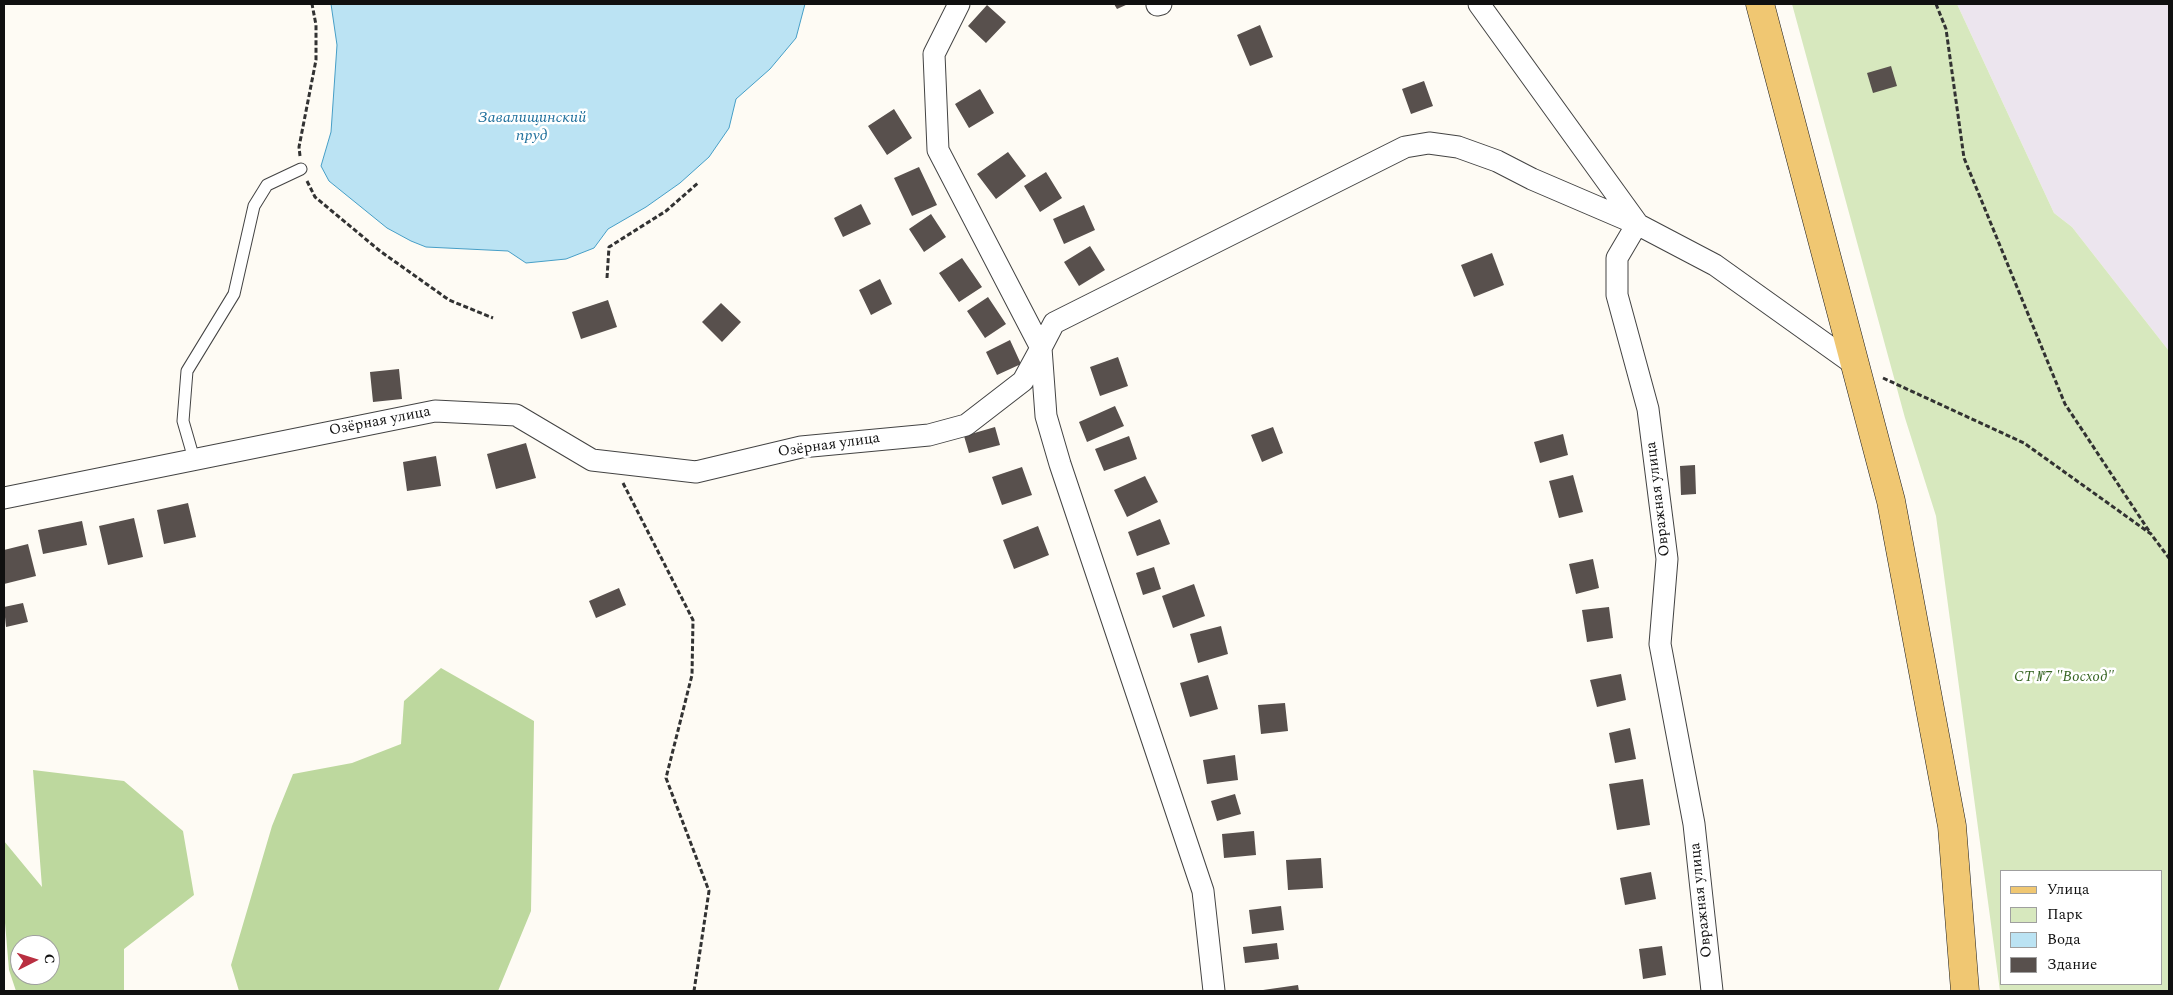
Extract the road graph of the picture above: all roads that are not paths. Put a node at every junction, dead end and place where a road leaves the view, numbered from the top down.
1 (958, 4) edge
2 (1479, 4) edge
3 (1760, 4) edge
4 (301, 169) road end
5 (1637, 224) junction
6 (1042, 348) junction
7 (1855, 365) junction
8 (194, 459) junction
9 (4, 498) edge
10 (1214, 991) edge
11 (1712, 991) edge
12 (1965, 991) edge

1 - 6 street
2 - 5 street
3 - 7 main road
4 - 8 lane
5 - 6 street, Озёрная улица
5 - 7 street, Озёрная улица
5 - 11 street, Овражная улица
6 - 8 street, Озёрная улица
6 - 10 street
7 - 12 main road
8 - 9 street, Озёрная улица

